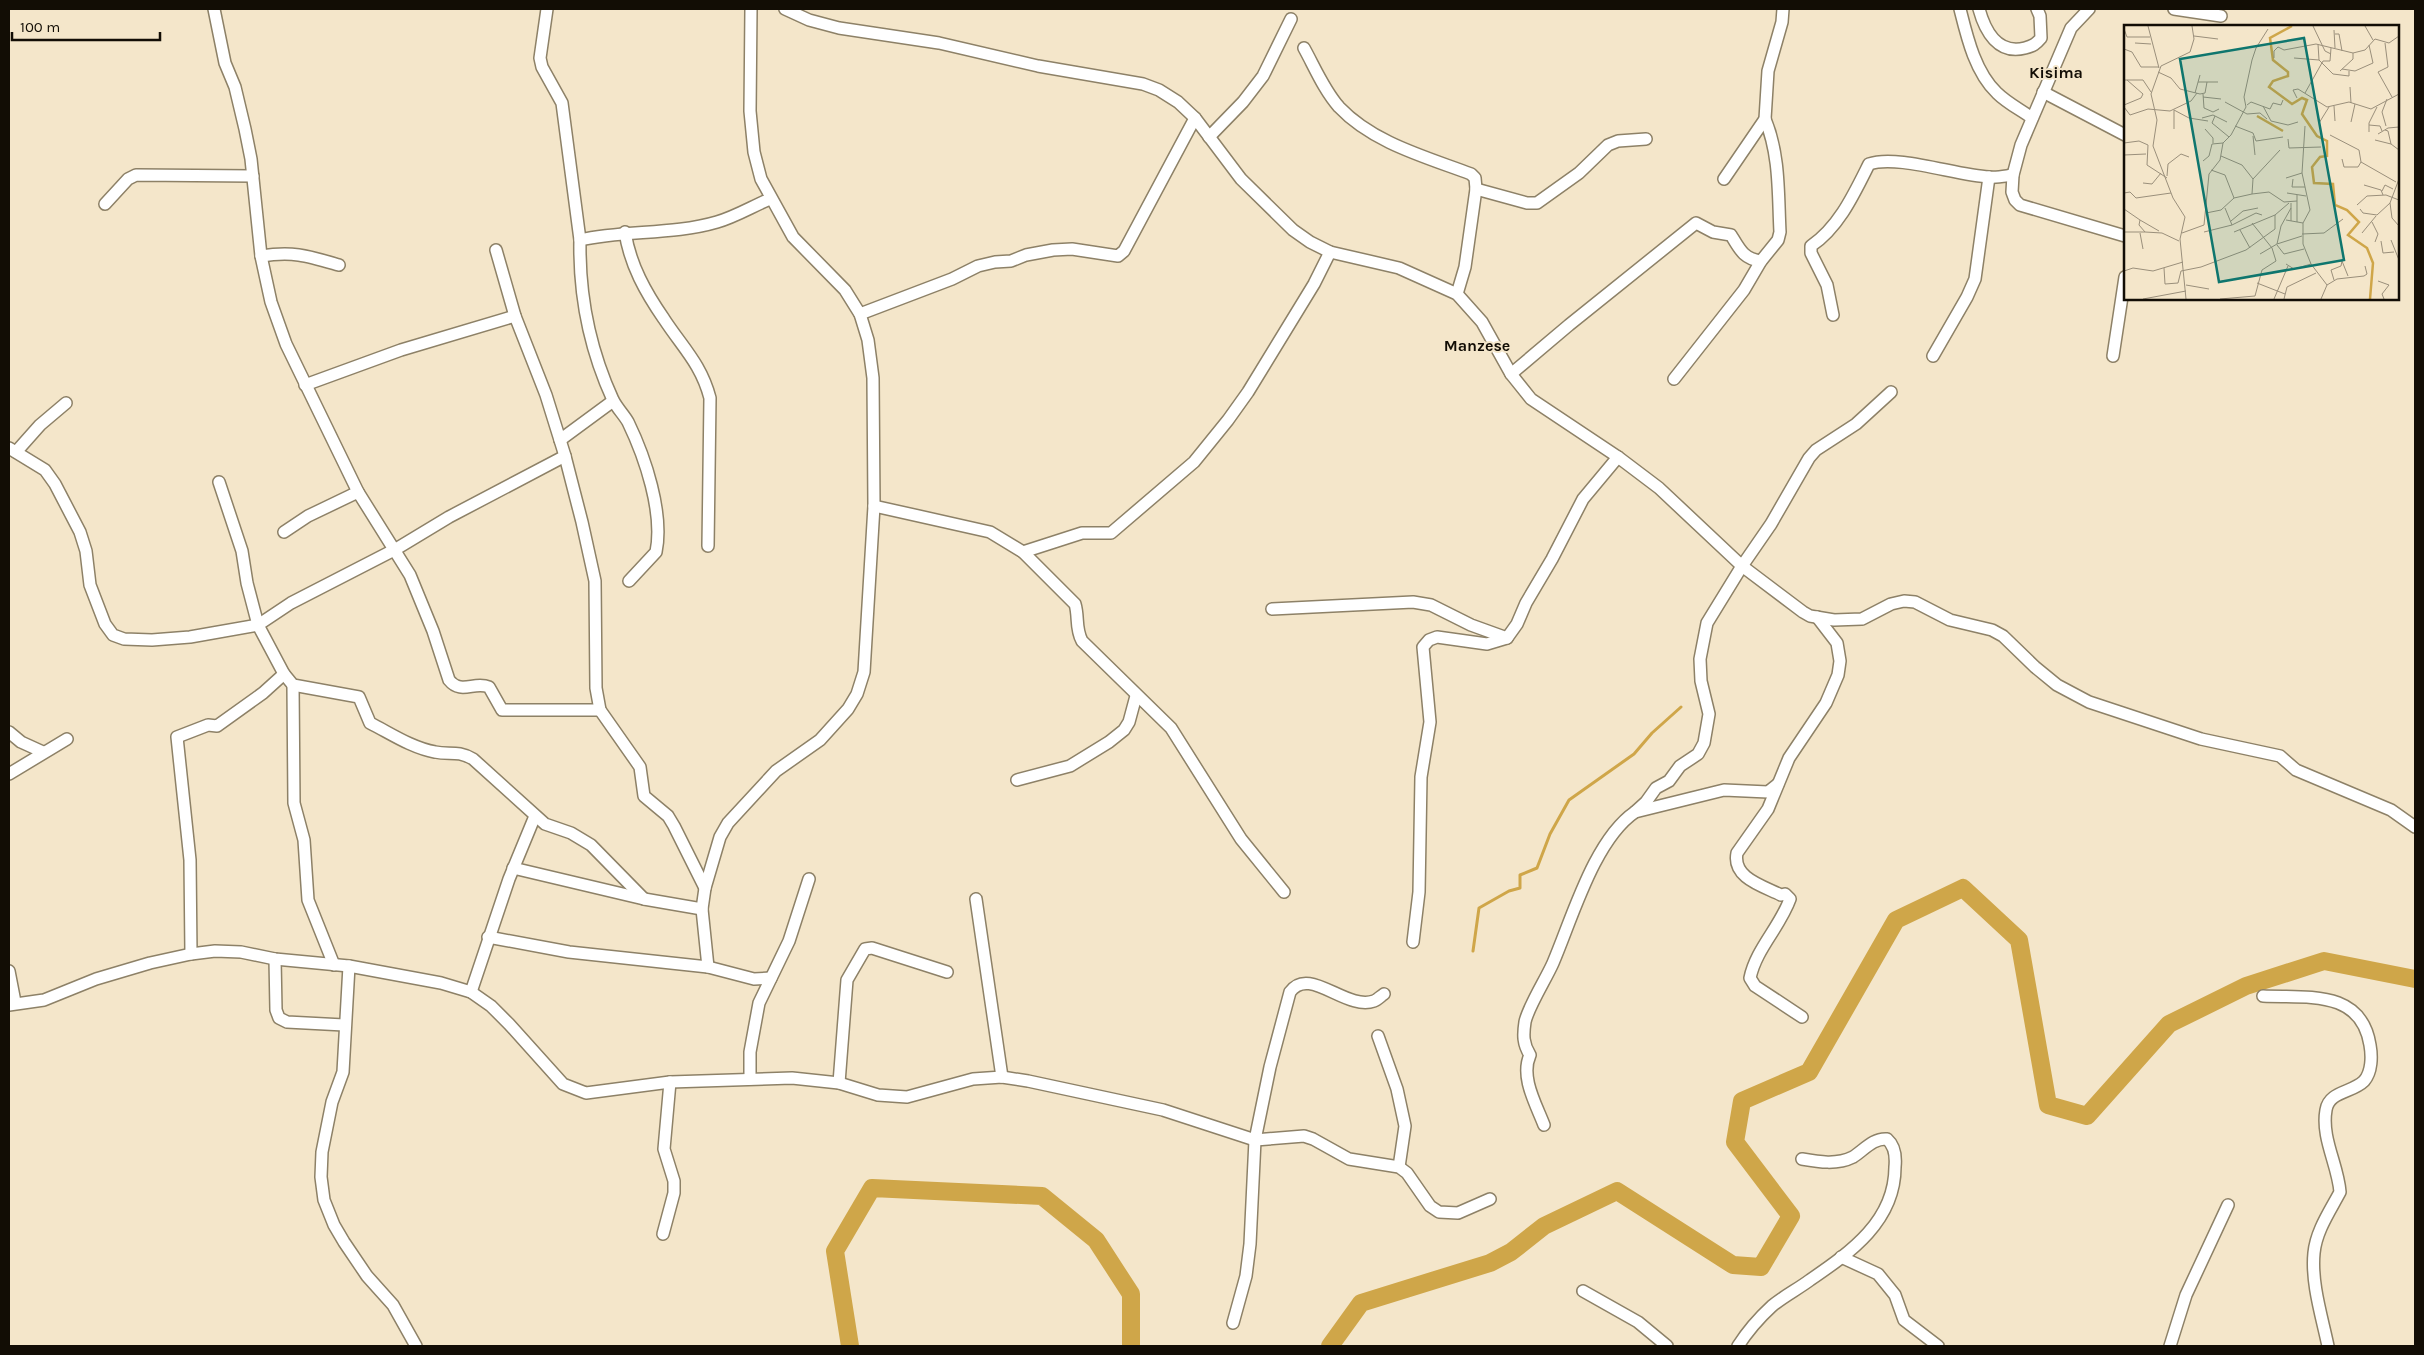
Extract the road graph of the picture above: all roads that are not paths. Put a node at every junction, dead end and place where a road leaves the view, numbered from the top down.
1 (214, 9) edge
2 (548, 9) edge
3 (751, 9) edge
4 (785, 9) edge
5 (1783, 9) edge
6 (1960, 9) edge
7 (1979, 9) edge
8 (2037, 9) edge
9 (2089, 9) edge
10 (2174, 9) edge
11 (2221, 16) dead end
12 (1291, 19) dead end
13 (1304, 48) dead end
14 (2043, 92) junction
15 (1195, 118) junction
16 (2032, 118) junction
17 (1765, 119) junction
18 (2124, 134) edge
19 (1209, 138) junction
20 (1646, 139) dead end
21 (2013, 175) junction
22 (253, 176) junction
23 (1988, 177) junction
24 (1724, 179) dead end
25 (1476, 189) junction
26 (770, 199) junction
27 (105, 204) dead end
28 (625, 232) junction
29 (2124, 236) edge
30 (580, 240) junction
31 (496, 250) dead end
32 (1330, 252) junction
33 (261, 256) junction
34 (1761, 261) junction
35 (340, 265) dead end
36 (2124, 284) edge
37 (1457, 294) junction
38 (860, 314) junction
39 (1833, 315) dead end
40 (515, 316) junction
41 (1933, 356) dead end
42 (2113, 356) dead end
43 (1512, 374) junction
44 (1674, 379) dead end
45 (306, 385) junction
46 (1891, 392) dead end
47 (614, 401) junction
48 (66, 403) dead end
49 (560, 440) junction
50 (12, 450) edge
51 (565, 456) junction
52 (1618, 457) junction
53 (218, 482) dead end
54 (358, 492) junction
55 (874, 506) junction
56 (284, 532) dead end
57 (708, 546) dead end
58 (396, 550) junction
59 (1023, 552) junction
60 (1742, 566) junction
61 (629, 581) dead end
62 (1272, 609) dead end
63 (1817, 617) junction
64 (258, 625) junction
65 (1507, 638) junction
66 (284, 674) junction
67 (293, 685) junction
68 (1136, 696) junction
69 (600, 710) junction
70 (9, 732) edge
71 (67, 739) dead end
72 (43, 752) junction
73 (9, 774) edge
74 (1017, 780) dead end
75 (1780, 783) junction
76 (1635, 812) junction
77 (535, 816) junction
78 (2415, 827) edge
79 (513, 868) junction
80 (809, 879) dead end
81 (705, 888) junction
82 (1284, 892) dead end
83 (644, 899) junction
84 (976, 899) dead end
85 (702, 909) junction
86 (488, 937) junction
87 (1413, 942) dead end
88 (191, 954) junction
89 (275, 959) junction
90 (334, 964) junction
91 (349, 966) junction
92 (708, 967) junction
93 (9, 971) edge
94 (947, 972) dead end
95 (771, 978) junction
96 (471, 992) junction
97 (1384, 994) dead end
98 (2263, 996) dead end
99 (12, 1003) edge
100 (1802, 1017) dead end
101 (344, 1025) junction
102 (1378, 1036) dead end
103 (1002, 1077) junction
104 (750, 1079) junction
105 (670, 1082) junction
106 (839, 1083) junction
107 (1544, 1125) dead end
108 (1255, 1140) junction
109 (1802, 1159) dead end
110 (1399, 1167) junction
111 (1490, 1199) dead end
112 (2228, 1205) dead end
113 (663, 1234) dead end
114 (1841, 1257) junction
115 (1583, 1291) dead end
116 (1233, 1322) dead end
117 (416, 1346) edge
118 (1667, 1346) edge
119 (1738, 1346) edge
120 (1938, 1346) edge
121 (2170, 1346) edge
122 (2328, 1346) edge

1 - 22 street
2 - 30 street
3 - 26 street
4 - 15 street
5 - 17 street
6 - 16 street
7 - 8 street
9 - 14 street
10 - 11 street
12 - 19 street
13 - 25 street
14 - 16 street
14 - 18 street
15 - 19 street
15 - 38 street
16 - 21 street
17 - 24 street
17 - 34 street
19 - 32 street
20 - 25 street
21 - 23 street
21 - 29 street
22 - 27 street
22 - 33 street
23 - 39 street
23 - 41 street
25 - 37 street
26 - 28 street
26 - 38 street
28 - 30 street
28 - 57 street
30 - 47 street
31 - 40 street
32 - 37 street
32 - 59 street
33 - 35 street
33 - 45 street
34 - 43 street
34 - 44 street
36 - 42 street
37 - 43 street
38 - 55 street
40 - 45 street
40 - 49 street
43 - 52 street
45 - 54 street
46 - 60 street
47 - 49 street
47 - 61 street
48 - 50 street
49 - 51 street
50 - 64 street
51 - 58 street
51 - 69 street
52 - 60 street
52 - 65 street
53 - 64 street
54 - 56 street
54 - 58 street
55 - 59 street
55 - 81 street
58 - 64 street
58 - 69 street
59 - 68 street
60 - 63 street
60 - 76 street
62 - 65 street
63 - 75 street
63 - 78 street
64 - 66 street
65 - 87 street
66 - 67 street
66 - 88 street
67 - 77 street
67 - 90 street
68 - 74 street
68 - 82 street
69 - 81 street
70 - 72 street
71 - 72 street
72 - 73 street
75 - 76 street
75 - 100 street
76 - 107 street
77 - 79 street
77 - 83 street
79 - 83 street
79 - 86 street
80 - 95 street
81 - 85 street
83 - 85 street
84 - 103 street
85 - 92 street
86 - 92 street
86 - 96 street
88 - 89 street
88 - 99 street
89 - 90 street
89 - 101 street
90 - 91 street
91 - 96 street
91 - 101 street
92 - 95 street
93 - 99 street
94 - 106 street
95 - 104 street
96 - 105 street
97 - 108 street
98 - 122 street
101 - 117 street
102 - 110 street
103 - 106 street
103 - 108 street
104 - 105 street
104 - 106 street
105 - 113 street
108 - 110 street
108 - 116 street
109 - 114 street
110 - 111 street
112 - 121 street
114 - 119 street
114 - 120 street
115 - 118 street

